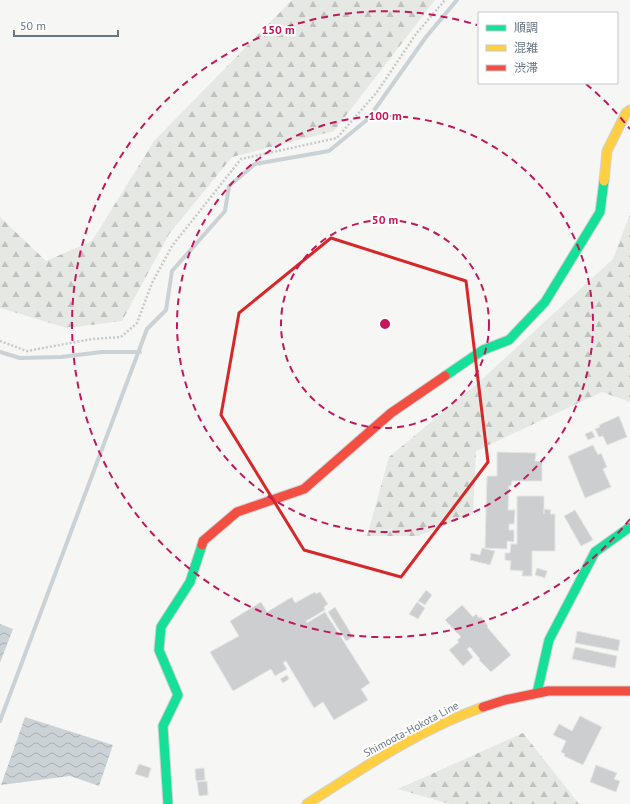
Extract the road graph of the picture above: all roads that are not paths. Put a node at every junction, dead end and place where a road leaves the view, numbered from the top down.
1 (630, 110) edge
2 (630, 527) edge
3 (630, 691) edge
4 (537, 693) junction
5 (168, 804) edge
6 (308, 804) edge

1 - 5 street
2 - 4 street
3 - 4 street, Shimoota-Hokota Line
4 - 6 street, Shimoota-Hokota Line

